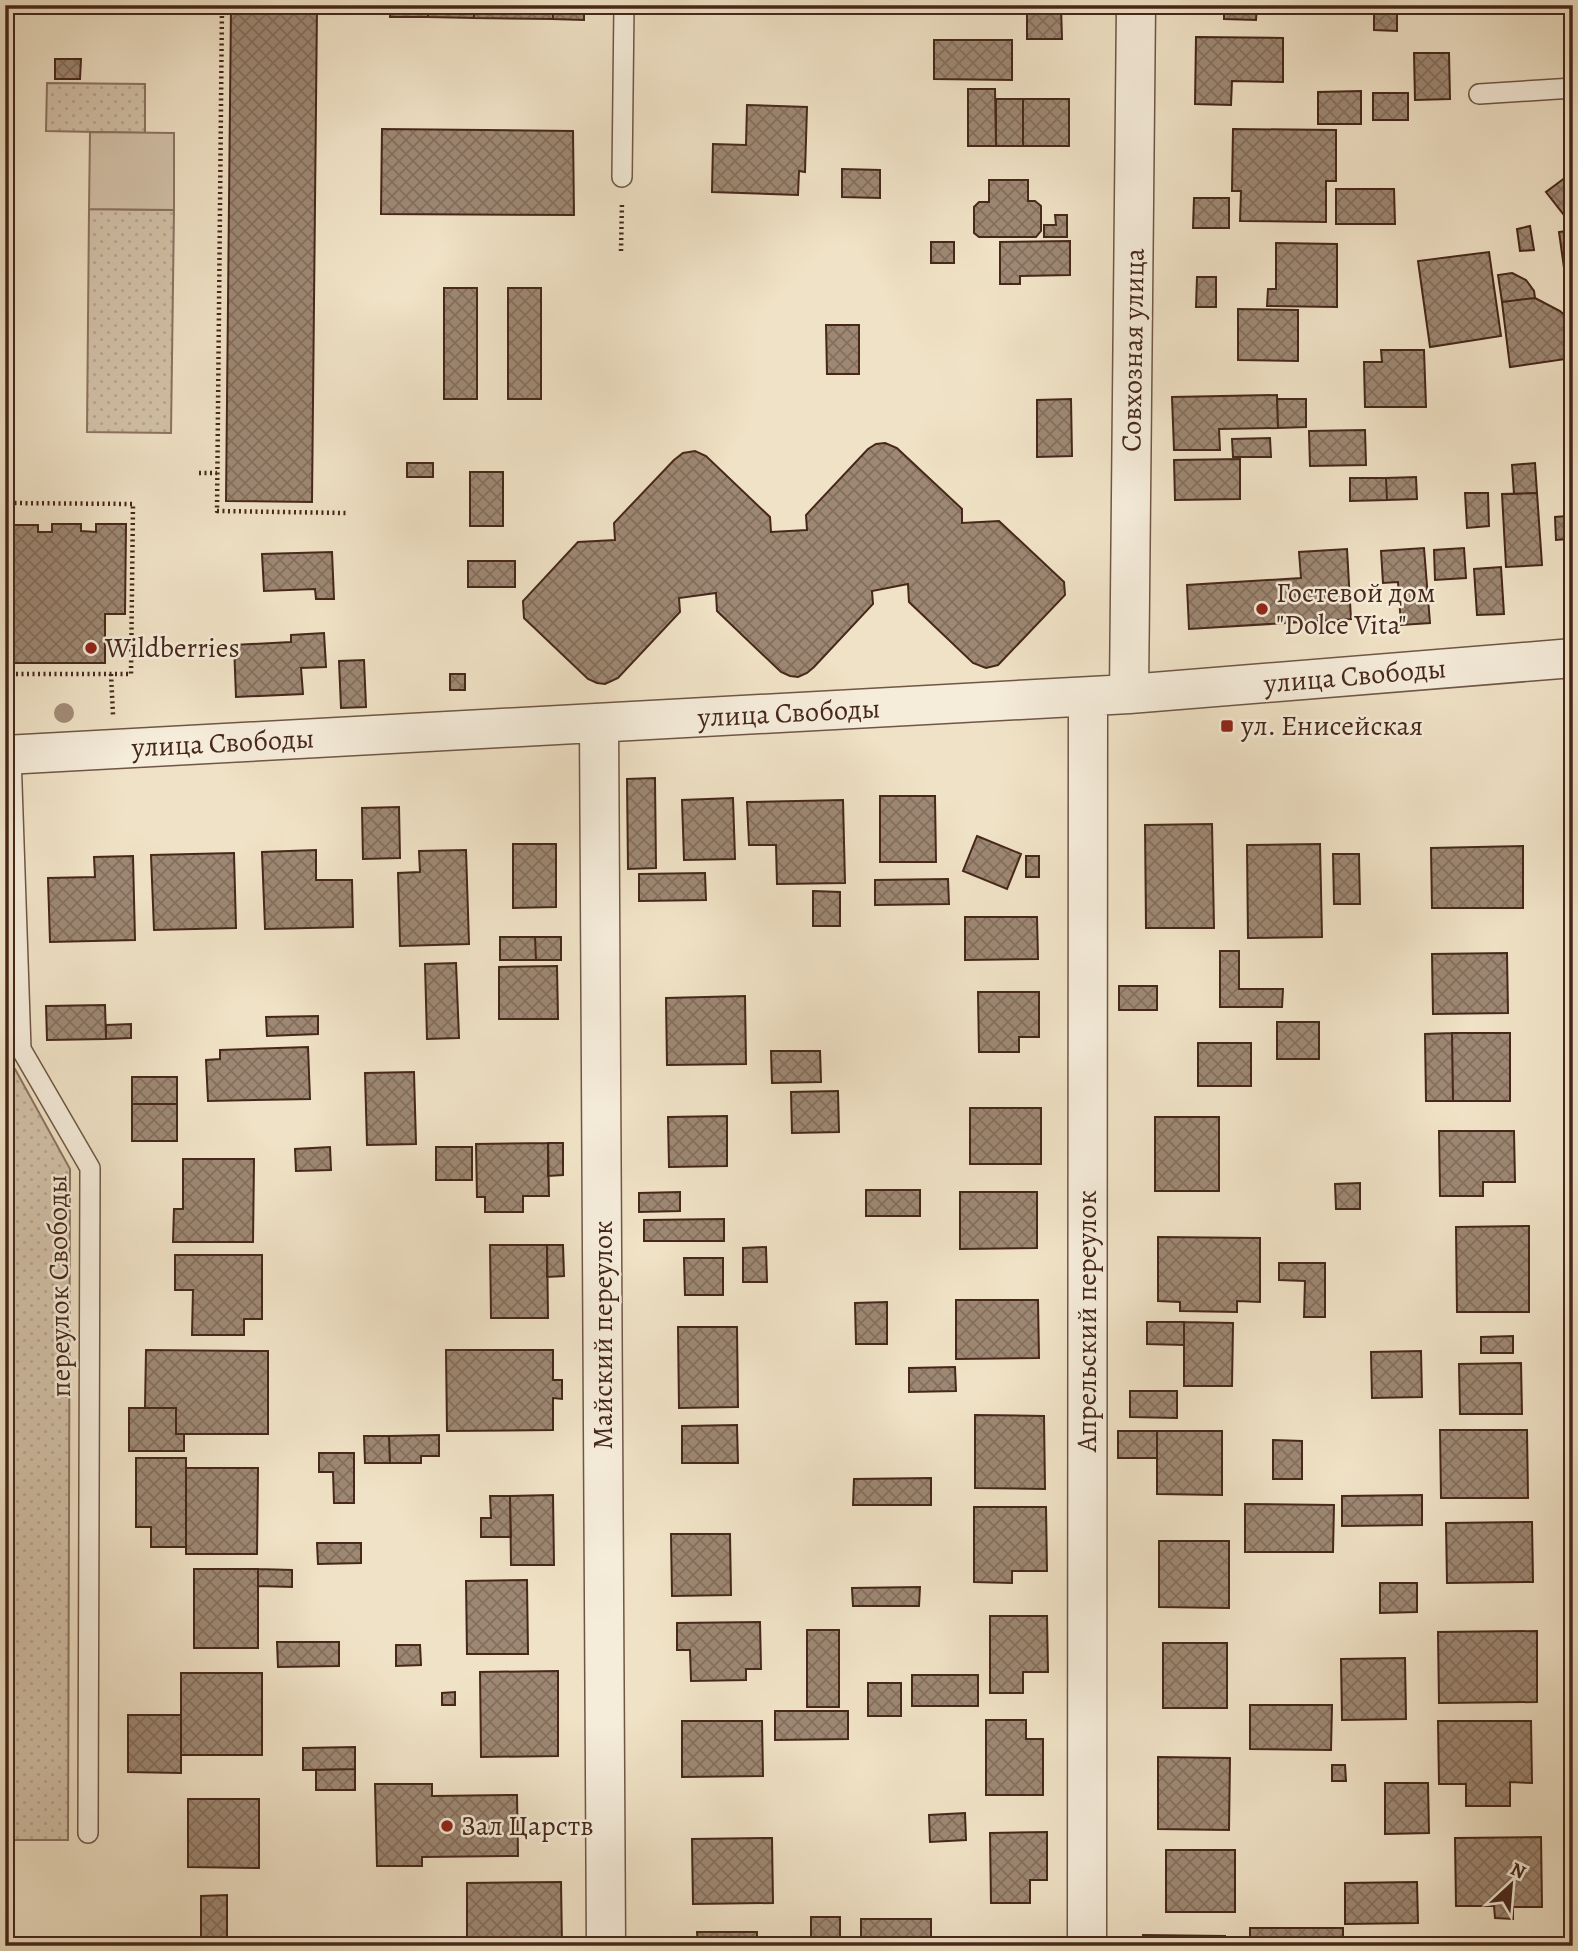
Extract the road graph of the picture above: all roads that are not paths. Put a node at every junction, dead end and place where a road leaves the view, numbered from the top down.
1 (624, 5) edge
2 (1136, 5) edge
3 (1573, 88) edge
4 (1479, 94) dead end
5 (622, 177) road end
6 (1573, 658) edge
7 (1129, 694) junction
8 (1088, 697) junction
9 (599, 723) junction
10 (8, 755) edge
11 (88, 1833) dead end
12 (606, 1946) edge
13 (1087, 1946) edge

1 - 5 lane
2 - 7 street, Совхозная улица
3 - 4 lane
6 - 7 street, улица Свободы
7 - 8 street, улица Свободы
8 - 9 street, улица Свободы
8 - 13 street, Апрельский переулок
9 - 10 street, улица Свободы
9 - 12 street, Майский переулок
10 - 11 lane, переулок Свободы

